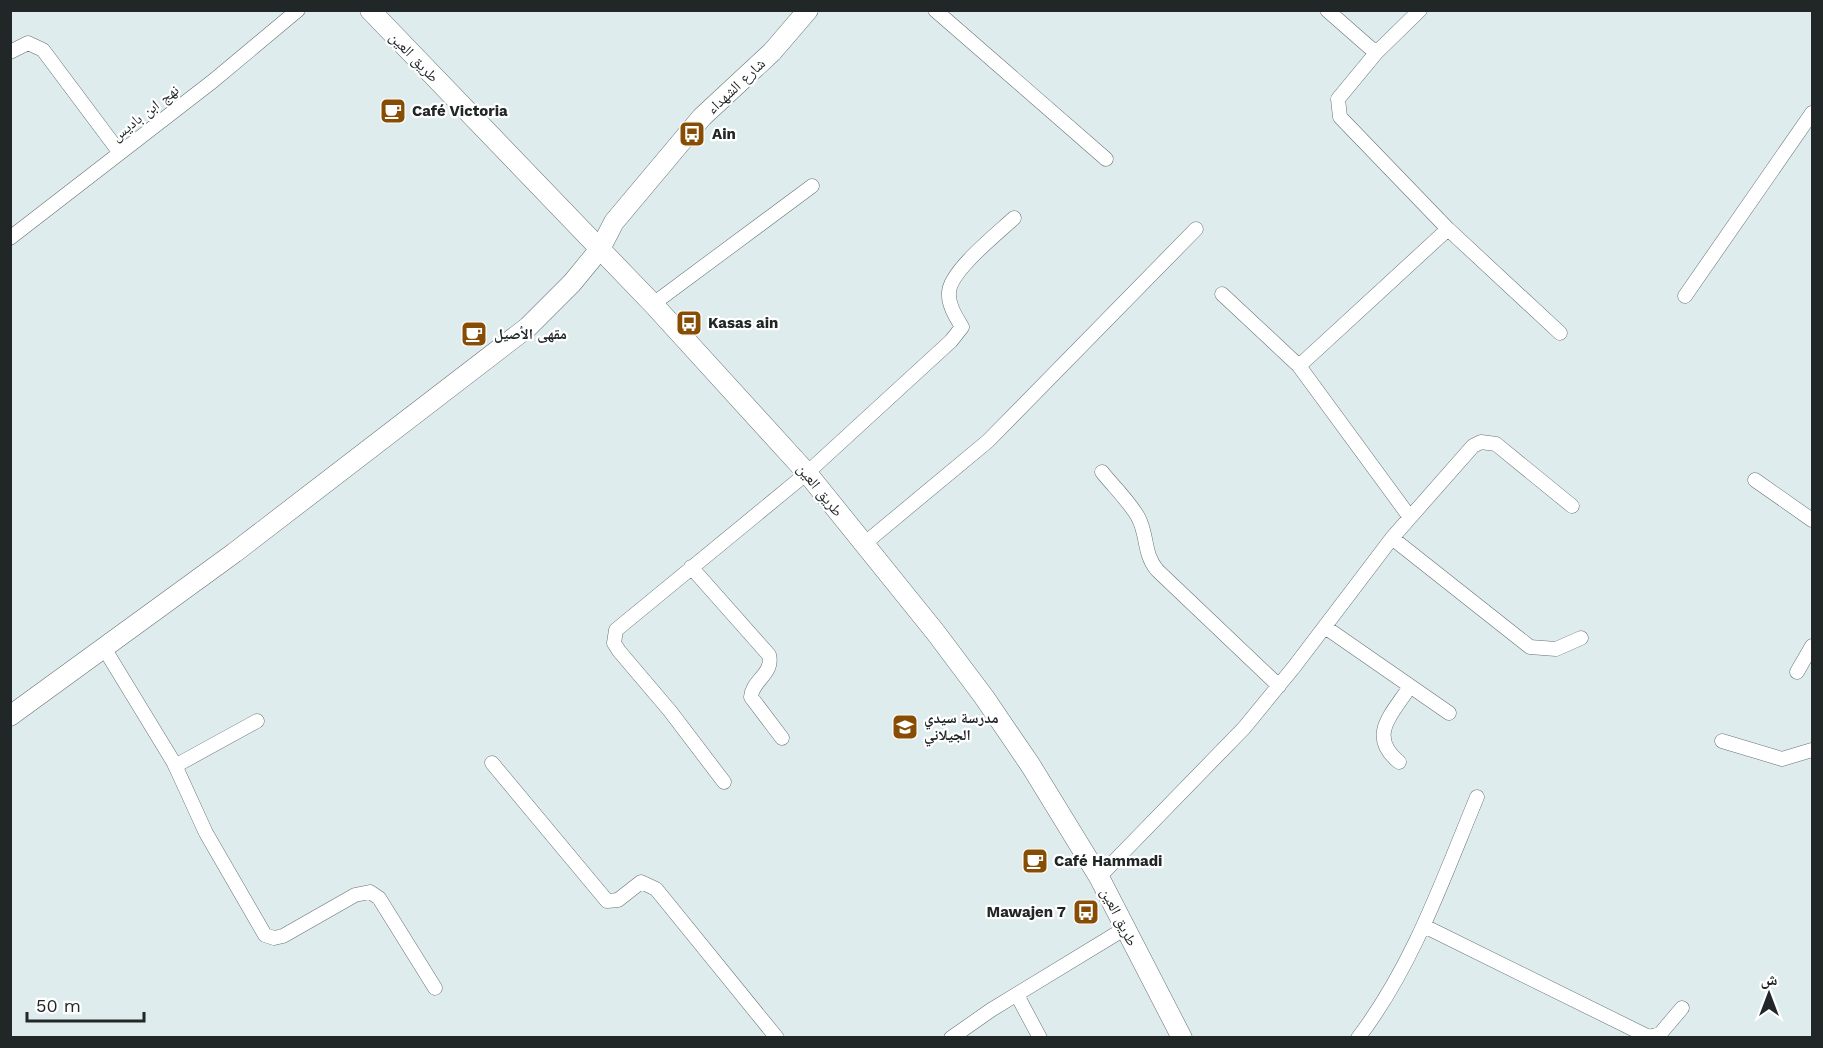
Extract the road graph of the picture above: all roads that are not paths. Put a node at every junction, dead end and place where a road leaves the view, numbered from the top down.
1 (298, 10) edge
2 (370, 10) edge
3 (808, 10) edge
4 (935, 10) edge
5 (1327, 10) edge
6 (1420, 10) edge
7 (10, 52) edge
8 (1376, 53) junction
9 (1812, 113) edge
10 (120, 153) junction
11 (1106, 159) dead end
12 (812, 186) dead end
13 (1014, 218) dead end
14 (1197, 229) dead end
15 (1448, 229) junction
16 (10, 238) edge
17 (600, 249) junction
18 (1222, 294) dead end
19 (1685, 296) dead end
20 (653, 304) junction
21 (1560, 333) dead end
22 (1299, 366) junction
23 (1102, 471) dead end
24 (807, 473) junction
25 (1755, 480) dead end
26 (1572, 506) dead end
27 (1409, 516) junction
28 (1812, 520) edge
29 (1392, 538) junction
30 (864, 544) junction
31 (691, 567) junction
32 (1325, 627) junction
33 (1581, 638) dead end
34 (1812, 646) edge
35 (104, 648) junction
36 (1797, 672) dead end
37 (1279, 686) junction
38 (1409, 688) junction
39 (1449, 713) dead end
40 (10, 716) edge
41 (256, 721) dead end
42 (782, 738) dead end
43 (1722, 741) dead end
44 (1812, 750) edge
45 (1399, 762) dead end
46 (492, 763) dead end
47 (175, 766) junction
48 (724, 782) dead end
49 (1477, 797) dead end
50 (1099, 877) junction
51 (1424, 926) junction
52 (1124, 929) junction
53 (435, 988) dead end
54 (1017, 994) junction
55 (1682, 1008) dead end
56 (777, 1038) edge
57 (951, 1038) edge
58 (1040, 1038) edge
59 (1182, 1038) edge
60 (1358, 1038) edge

1 - 10 street, نهج ابن باديس
2 - 17 main road, طريق العين
3 - 17 main road, شارع الشهداء
4 - 11 street
5 - 8 street
6 - 8 street
7 - 10 street
8 - 15 street
9 - 19 street
10 - 16 street, نهج ابن باديس
12 - 20 street
13 - 24 street
14 - 30 street
15 - 21 street
15 - 22 street
17 - 20 main road, طريق العين
17 - 35 main road, شارع الشهداء
18 - 22 street
20 - 24 main road, طريق العين
22 - 27 street
23 - 37 street
24 - 30 main road, طريق العين
24 - 31 street
25 - 28 street
26 - 27 street
27 - 29 street
29 - 32 street
29 - 33 street
30 - 50 main road, طريق العين
31 - 42 street
31 - 48 street
32 - 37 street
32 - 38 street
34 - 36 street
35 - 40 main road, شارع الشهداء
35 - 47 street
37 - 50 street
38 - 39 street
38 - 45 street
41 - 47 street
43 - 44 street
46 - 56 street
47 - 53 street
49 - 51 street
50 - 52 main road, طريق العين
51 - 55 street
51 - 60 street
52 - 54 street
52 - 59 main road, طريق العين
54 - 57 street
54 - 58 street

